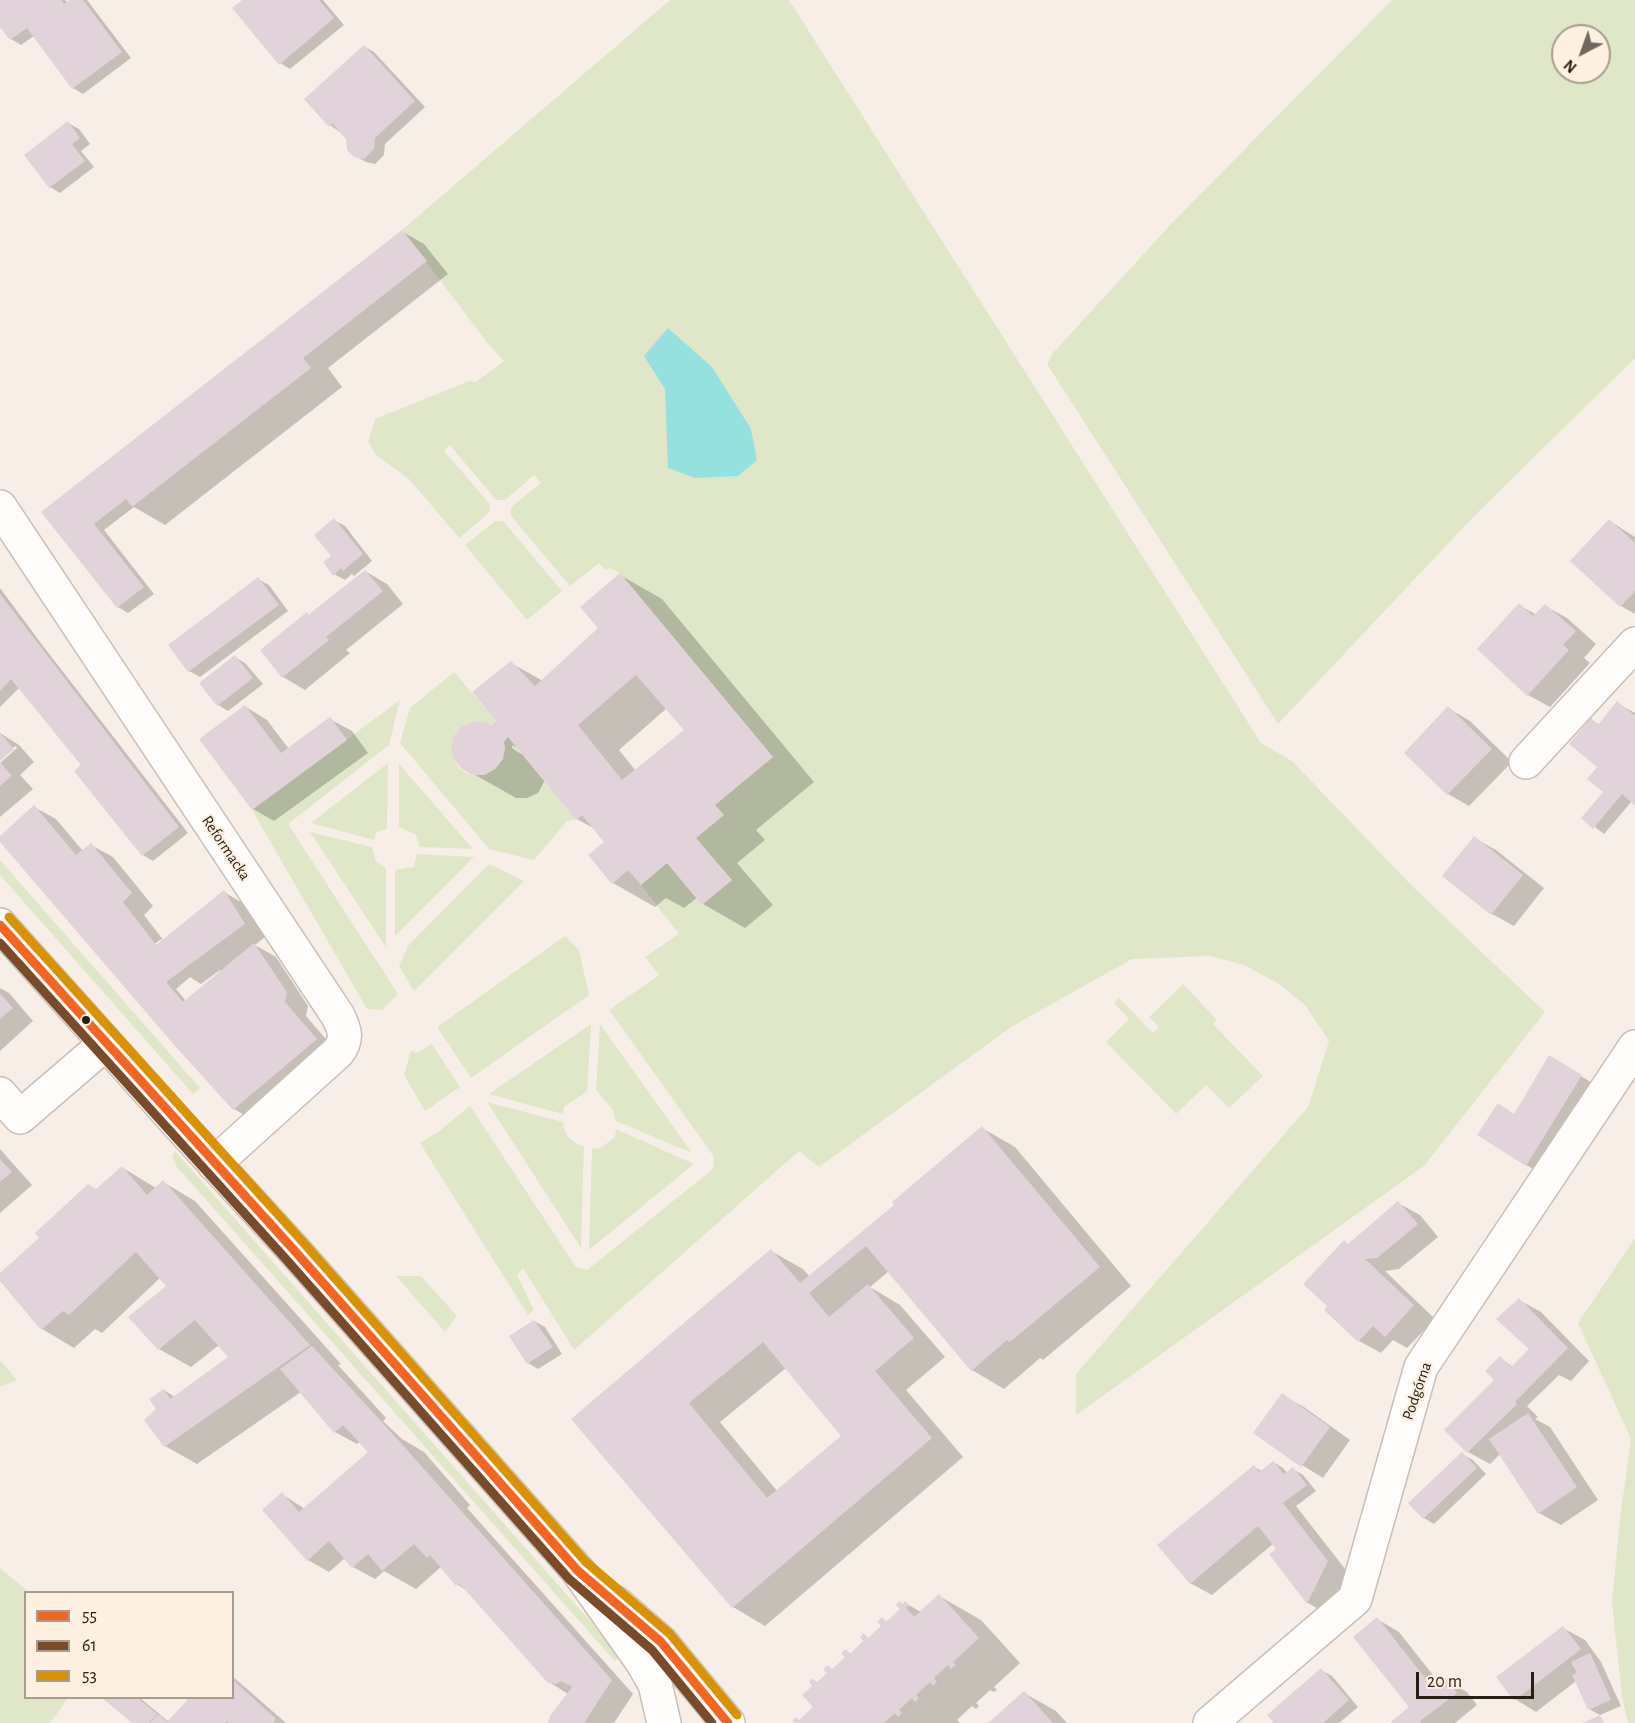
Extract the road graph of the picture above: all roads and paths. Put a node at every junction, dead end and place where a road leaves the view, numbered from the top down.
1 (0, 507) edge
2 (1635, 644) edge
3 (1526, 762) dead end
4 (0, 925) edge
5 (105, 1044) junction
6 (1635, 1047) edge
7 (0, 1094) edge
8 (214, 1164) junction
9 (578, 1571) junction
10 (664, 1723) edge
11 (728, 1723) edge
12 (1210, 1723) edge

1 - 8 street, Reformacka
2 - 3 street
4 - 5 street
5 - 7 street
5 - 8 street
6 - 12 street, Podgórna
8 - 9 street
9 - 10 street
9 - 11 street

